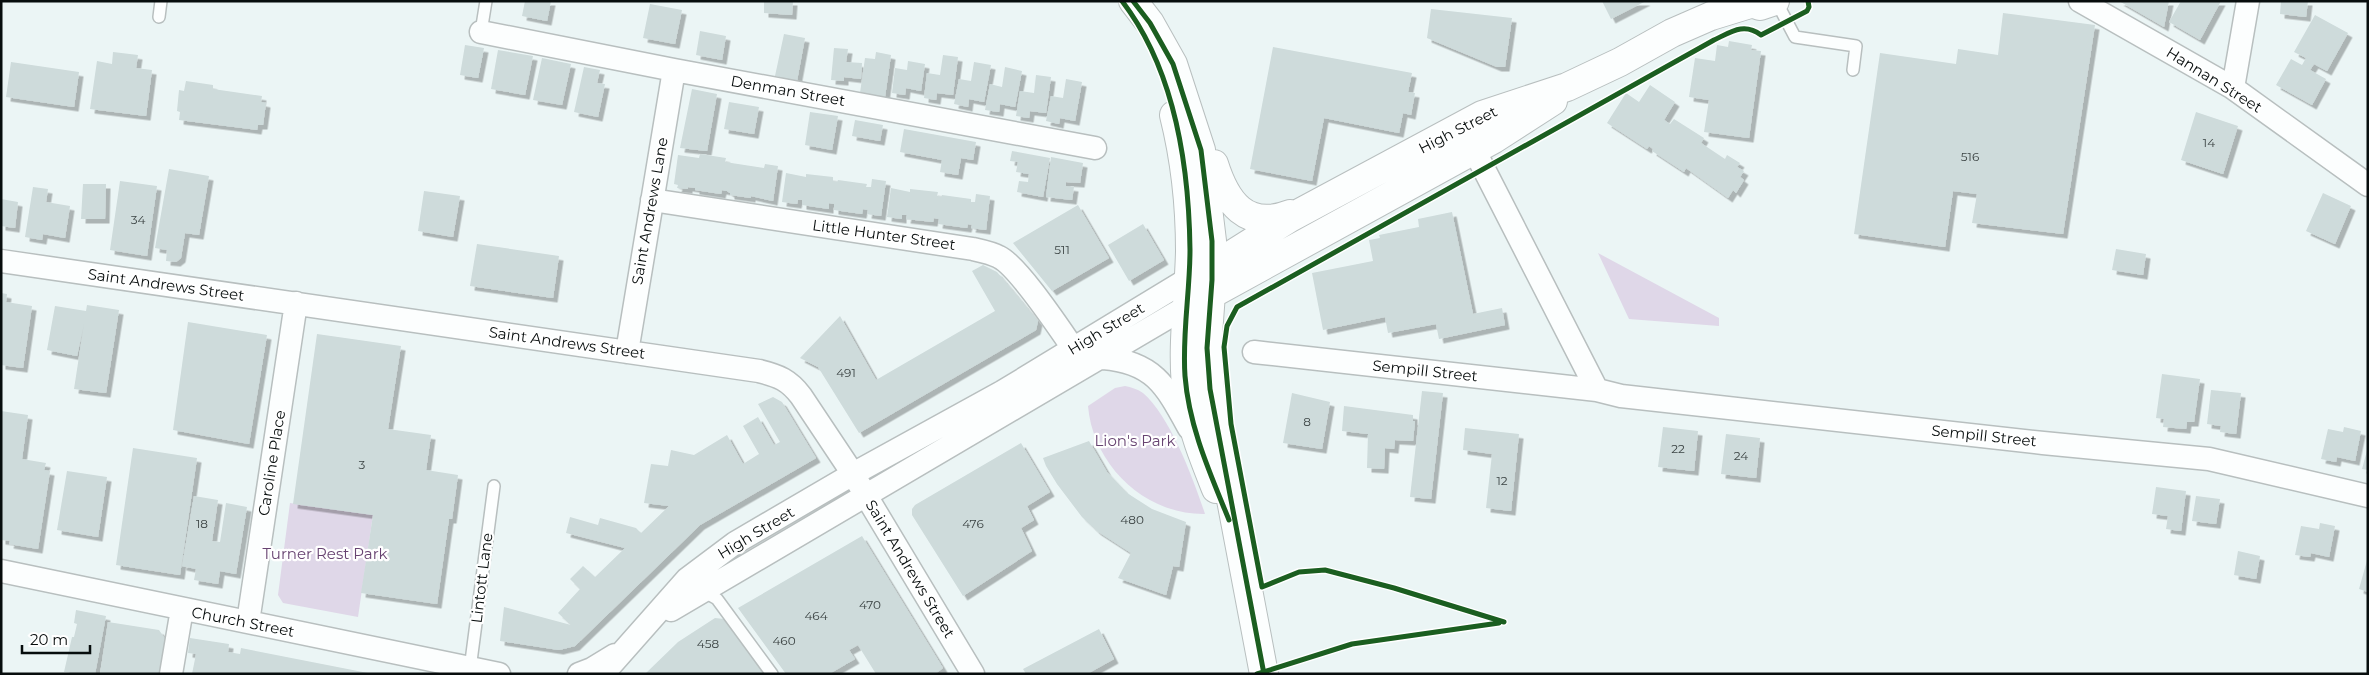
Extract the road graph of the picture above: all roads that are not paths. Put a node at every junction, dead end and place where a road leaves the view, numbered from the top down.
1 (161, 1) edge
2 (486, 1) edge
3 (1122, 1) edge
4 (1133, 1) edge
5 (1707, 1) edge
6 (2080, 1) edge
7 (2248, 1) edge
8 (1761, 2) edge
9 (158, 17) dead end
10 (481, 32) joint
11 (1672, 33) junction
12 (1173, 64) junction
13 (674, 70) junction
14 (1853, 70) dead end
15 (2233, 88) junction
16 (1468, 138) junction
17 (1095, 148) dead end
18 (2368, 184) edge
19 (652, 200) junction
20 (1322, 201) junction
21 (1, 261) edge
22 (1212, 267) junction
23 (1188, 279) junction
24 (1211, 294) junction
25 (296, 303) junction
26 (1186, 307) junction
27 (1073, 348) junction
28 (627, 352) junction
29 (1254, 352) dead end
30 (1103, 358) junction
31 (1597, 390) junction
32 (1008, 400) junction
33 (1202, 453) junction
34 (853, 474) junction
35 (494, 486) dead end
36 (866, 494) junction
37 (2368, 496) edge
38 (1240, 548) junction
39 (1, 571) edge
40 (698, 593) junction
41 (182, 609) junction
42 (248, 622) junction
43 (645, 628) junction
44 (622, 650) junction
45 (485, 672) edge
46 (171, 674) edge
47 (578, 674) edge
48 (603, 674) edge
49 (772, 674) edge
50 (973, 674) edge
51 (1264, 674) edge

1 - 9 lane
2 - 10 lane
3 - 23 main road
4 - 12 main road
5 - 11 main road, High Street
6 - 15 street, Hannan Street
7 - 15 street
8 - 11 main road, High Street
8 - 14 lane
10 - 13 street, Denman Street
11 - 16 main road, High Street
12 - 20 main road
12 - 22 main road
13 - 17 street, Denman Street
13 - 19 street, Saint Andrews Lane
15 - 18 street, Hannan Street
16 - 20 main road, High Street
16 - 24 main road, High Street
16 - 31 street
19 - 27 street, Little Hunter Street
19 - 28 street, Saint Andrews Lane
20 - 22 main road, High Street
21 - 25 street, Saint Andrews Street
22 - 23 main road, High Street
22 - 24 main road
23 - 26 main road
23 - 27 street, High Street
24 - 26 main road, High Street
24 - 38 main road
25 - 28 street, Saint Andrews Street
25 - 42 street, Caroline Place
26 - 30 street, High Street
26 - 33 main road
27 - 32 street, High Street
28 - 34 street, Saint Andrews Street
29 - 31 street, Sempill Street
30 - 32 street, High Street
30 - 33 street
31 - 37 street, Sempill Street
32 - 34 street, High Street
32 - 36 street, High Street
33 - 38 main road
34 - 36 street, Saint Andrews Street
34 - 43 street, High Street
35 - 45 lane, Lintott Lane
36 - 40 street, High Street
36 - 50 street, Saint Andrews Street
38 - 51 main road
39 - 41 street, Church Street
40 - 43 street, High Street
40 - 49 lane
41 - 42 street, Church Street
41 - 46 street
42 - 45 street, Church Street
43 - 44 street, High Street
44 - 47 street
44 - 48 street, High Street

